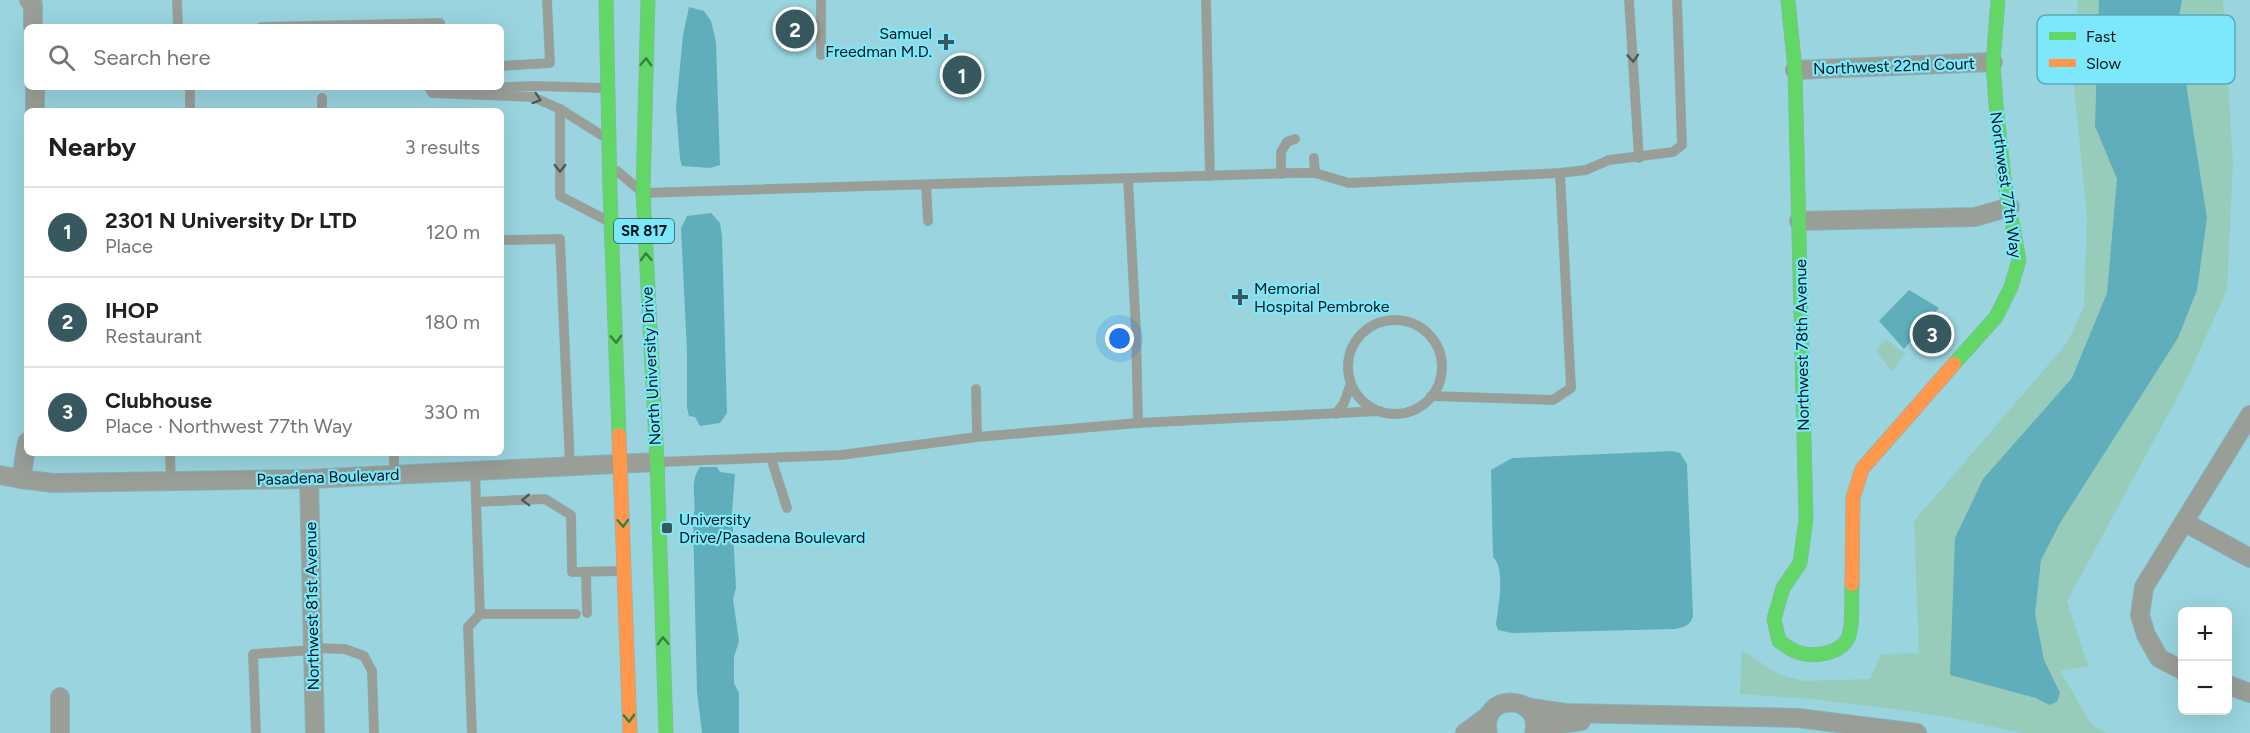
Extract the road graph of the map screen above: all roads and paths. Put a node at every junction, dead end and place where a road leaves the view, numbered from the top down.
1 (28, 0) edge
2 (177, 0) edge
3 (547, 0) edge
4 (606, 0) edge
5 (648, 0) edge
6 (821, 0) edge
7 (1206, 0) edge
8 (1629, 0) edge
9 (1677, 0) edge
10 (1788, 0) edge
11 (1998, 0) edge
12 (33, 24) edge
13 (178, 24) edge
14 (395, 24) edge
15 (440, 24) edge
16 (821, 55) dead end
17 (1993, 62) junction
18 (504, 66) edge
19 (1795, 70) junction
20 (504, 87) edge
21 (608, 88) junction
22 (35, 90) edge
23 (190, 90) edge
24 (430, 90) edge
25 (475, 90) edge
26 (470, 93) junction
27 (322, 98) dead end
28 (35, 108) edge
29 (190, 108) edge
30 (322, 108) edge
31 (560, 109) junction
32 (1295, 139) dead end
33 (609, 140) junction
34 (1314, 158) dead end
35 (1639, 158) junction
36 (609, 162) junction
37 (1315, 173) junction
38 (1560, 173) junction
39 (1281, 174) junction
40 (1210, 176) junction
41 (1128, 178) junction
42 (926, 185) junction
43 (643, 194) junction
44 (2010, 207) junction
45 (927, 221) dead end
46 (1799, 221) junction
47 (611, 222) junction
48 (504, 240) edge
49 (1351, 383) junction
50 (976, 389) dead end
51 (1431, 396) junction
52 (1380, 411) junction
53 (1336, 414) junction
54 (2250, 415) edge
55 (1138, 423) junction
56 (977, 437) junction
57 (25, 456) edge
58 (170, 456) edge
59 (394, 456) edge
60 (771, 458) junction
61 (657, 462) junction
62 (621, 464) junction
63 (570, 466) junction
64 (475, 471) junction
65 (0, 475) edge
66 (394, 475) junction
67 (21, 479) junction
68 (309, 479) junction
69 (171, 481) junction
70 (476, 502) junction
71 (787, 508) dead end
72 (2184, 522) junction
73 (2250, 558) edge
74 (625, 571) junction
75 (586, 572) junction
76 (587, 613) dead end
77 (480, 614) junction
78 (576, 614) dead end
79 (313, 649) junction
80 (1818, 655) joint
81 (2178, 668) edge
82 (2232, 686) edge
83 (2250, 693) edge
84 (60, 697) dead end
85 (1525, 706) junction
86 (1627, 713) junction
87 (1488, 724) edge
88 (1686, 724) edge
89 (60, 733) edge
90 (256, 733) edge
91 (315, 733) edge
92 (374, 733) edge
93 (472, 733) edge
94 (630, 733) edge
95 (666, 733) edge
96 (1465, 733) edge
97 (1534, 733) edge
98 (1540, 733) edge
99 (1917, 733) edge

1 - 12 street
2 - 13 lane
3 - 18 lane
4 - 21 main road, North University Drive / SR 817
43 -> 5 main road, North University Drive / SR 817
6 - 16 lane
7 - 40 lane
8 -> 35 lane
9 - 35 lane
10 - 19 main road, Northwest 78th Avenue
11 - 17 main road, Northwest 77th Way
14 - 15 lane
17 - 19 street, Northwest 22nd Court
17 - 44 main road, Northwest 77th Way
19 - 46 main road, Northwest 78th Avenue
20 - 21 lane
21 - 33 main road, North University Drive / SR 817
22 - 28 street
23 - 29 lane
24 - 26 lane
25 - 26 lane
26 -> 31 lane
27 - 30 lane
31 - 33 lane
31 -> 47 lane
32 - 39 lane
33 - 36 main road, North University Drive / SR 817
34 - 37 lane
35 - 38 lane
36 - 43 lane
36 - 47 main road, North University Drive / SR 817
37 - 38 lane
37 - 39 lane
38 - 51 lane
39 - 40 lane
40 - 41 lane
41 - 42 lane
41 - 55 lane
42 - 43 lane
42 - 45 lane
61 -> 43 main road, North University Drive / SR 817
44 - 46 street
44 - 80 main road, Northwest 77th Way
46 - 80 main road, Northwest 78th Avenue
47 -> 62 main road, North University Drive / SR 817
48 - 63 lane
49 - 51 lane
49 - 52 lane
49 - 53 lane
50 - 56 lane
51 - 52 lane
52 - 53 lane
53 - 55 lane
54 - 72 street
55 - 56 lane
56 - 60 lane
57 - 67 street
58 - 69 lane
59 - 66 lane
60 - 61 lane
60 - 71 lane
61 - 62 street, Pasadena Boulevard
95 -> 61 main road, North University Drive / SR 817
62 - 63 street, Pasadena Boulevard
62 -> 74 main road, North University Drive / SR 817
63 - 64 street, Pasadena Boulevard
64 - 66 street, Pasadena Boulevard
64 - 70 lane
65 - 67 street, Pasadena Boulevard
66 - 68 street, Pasadena Boulevard
67 - 69 street, Pasadena Boulevard
68 - 69 street, Pasadena Boulevard
68 - 79 street, Northwest 81st Avenue
75 -> 70 lane
70 - 77 lane
72 - 73 street
72 - 81 street
74 - 75 lane
74 -> 94 main road, North University Drive / SR 817
75 - 76 lane
77 - 78 lane
77 - 93 lane
79 - 90 lane
79 - 91 street, Northwest 81st Avenue
79 - 92 lane
82 - 83 street
84 - 89 street
85 - 86 street
85 - 87 street
85 - 97 street
86 - 88 street
86 - 98 street
87 - 96 street
88 - 99 street

